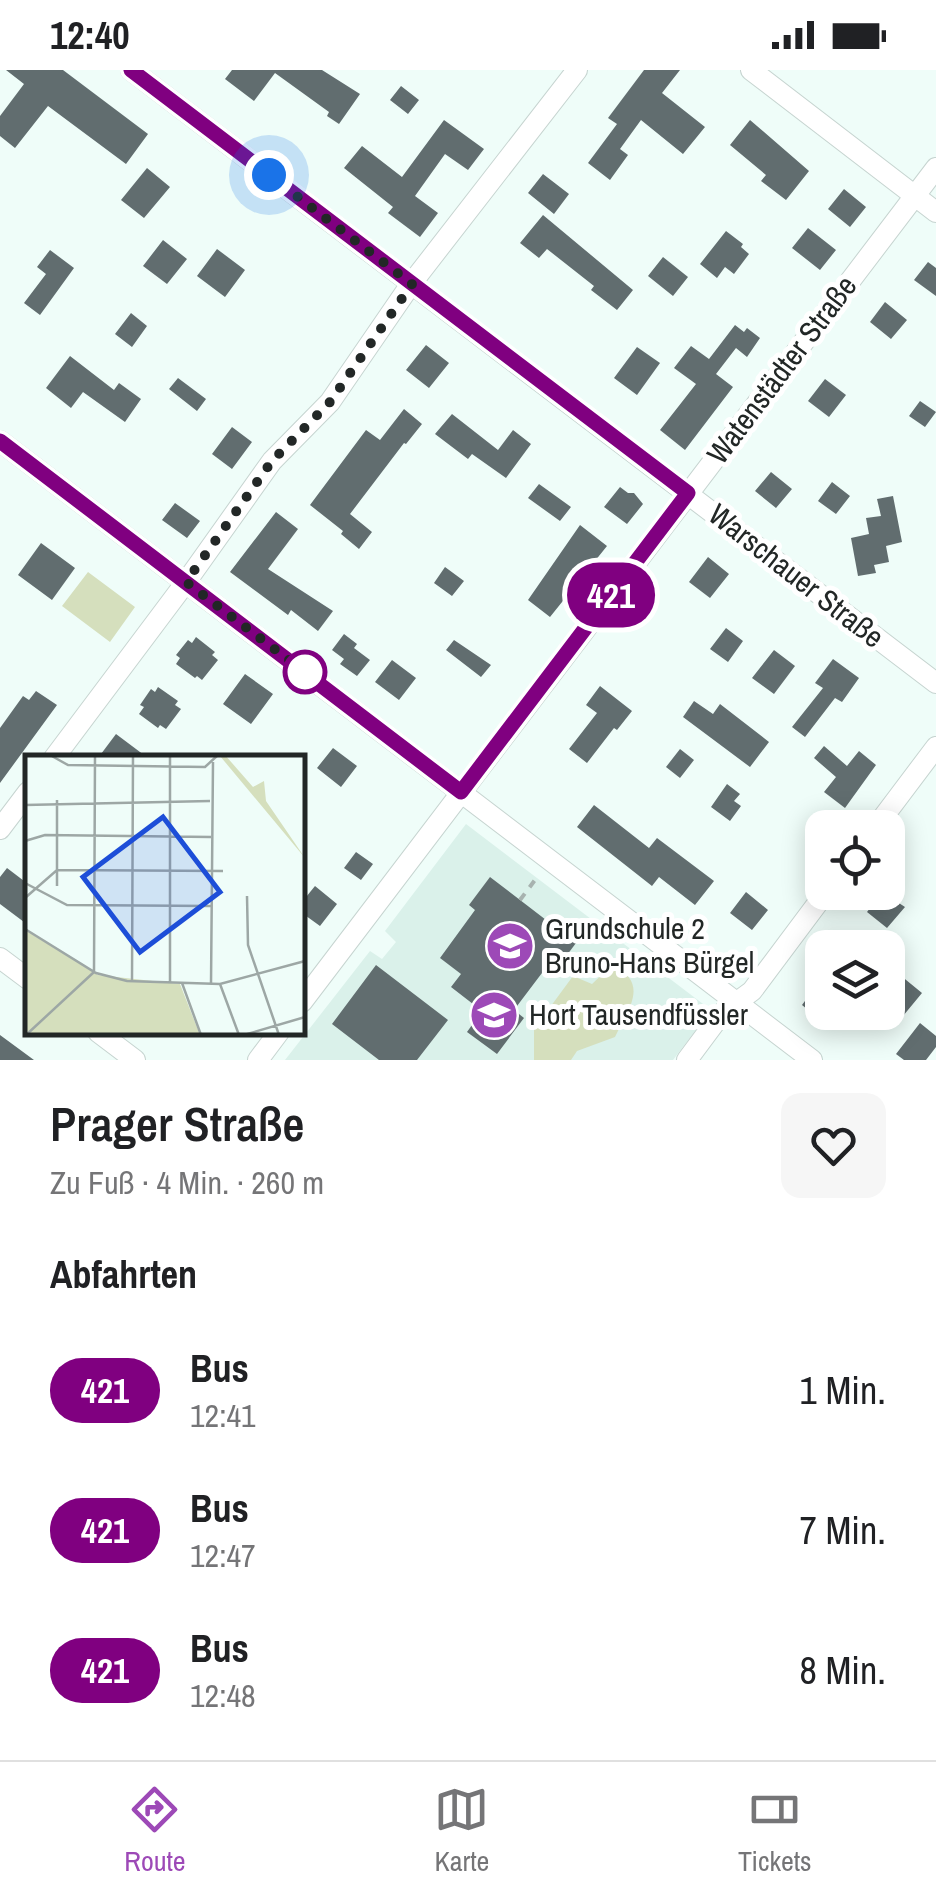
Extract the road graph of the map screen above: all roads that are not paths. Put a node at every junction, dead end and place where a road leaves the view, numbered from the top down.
1 (131, 70) edge
2 (577, 70) edge
3 (751, 70) edge
4 (936, 168) edge
5 (915, 196) junction
6 (936, 212) edge
7 (412, 284) junction
8 (0, 442) edge
9 (688, 493) junction
10 (186, 582) junction
11 (936, 683) edge
12 (936, 747) edge
13 (56, 755) edge
14 (461, 792) junction
15 (25, 796) edge
16 (889, 810) edge
17 (0, 829) edge
18 (813, 910) edge
19 (0, 958) edge
20 (25, 977) edge
21 (305, 998) edge
22 (737, 1002) junction
23 (102, 1035) edge
24 (277, 1035) edge
25 (134, 1060) edge
26 (258, 1060) edge
27 (687, 1060) edge
28 (812, 1060) edge

1 - 7 street, Warschauer Straße
2 - 7 street
3 - 5 street
4 - 5 street, Watenstädter Straße
5 - 6 street
5 - 9 street, Watenstädter Straße
7 - 9 street, Warschauer Straße
7 - 10 street
8 - 10 street
9 - 11 street, Warschauer Straße
9 - 14 street, Watenstädter Straße
10 - 13 street
10 - 14 street
12 - 16 street
14 - 21 street, Watenstädter Straße
14 - 22 street
15 - 17 street
18 - 22 street
19 - 20 street
22 - 27 street
22 - 28 street
23 - 25 street
24 - 26 street

